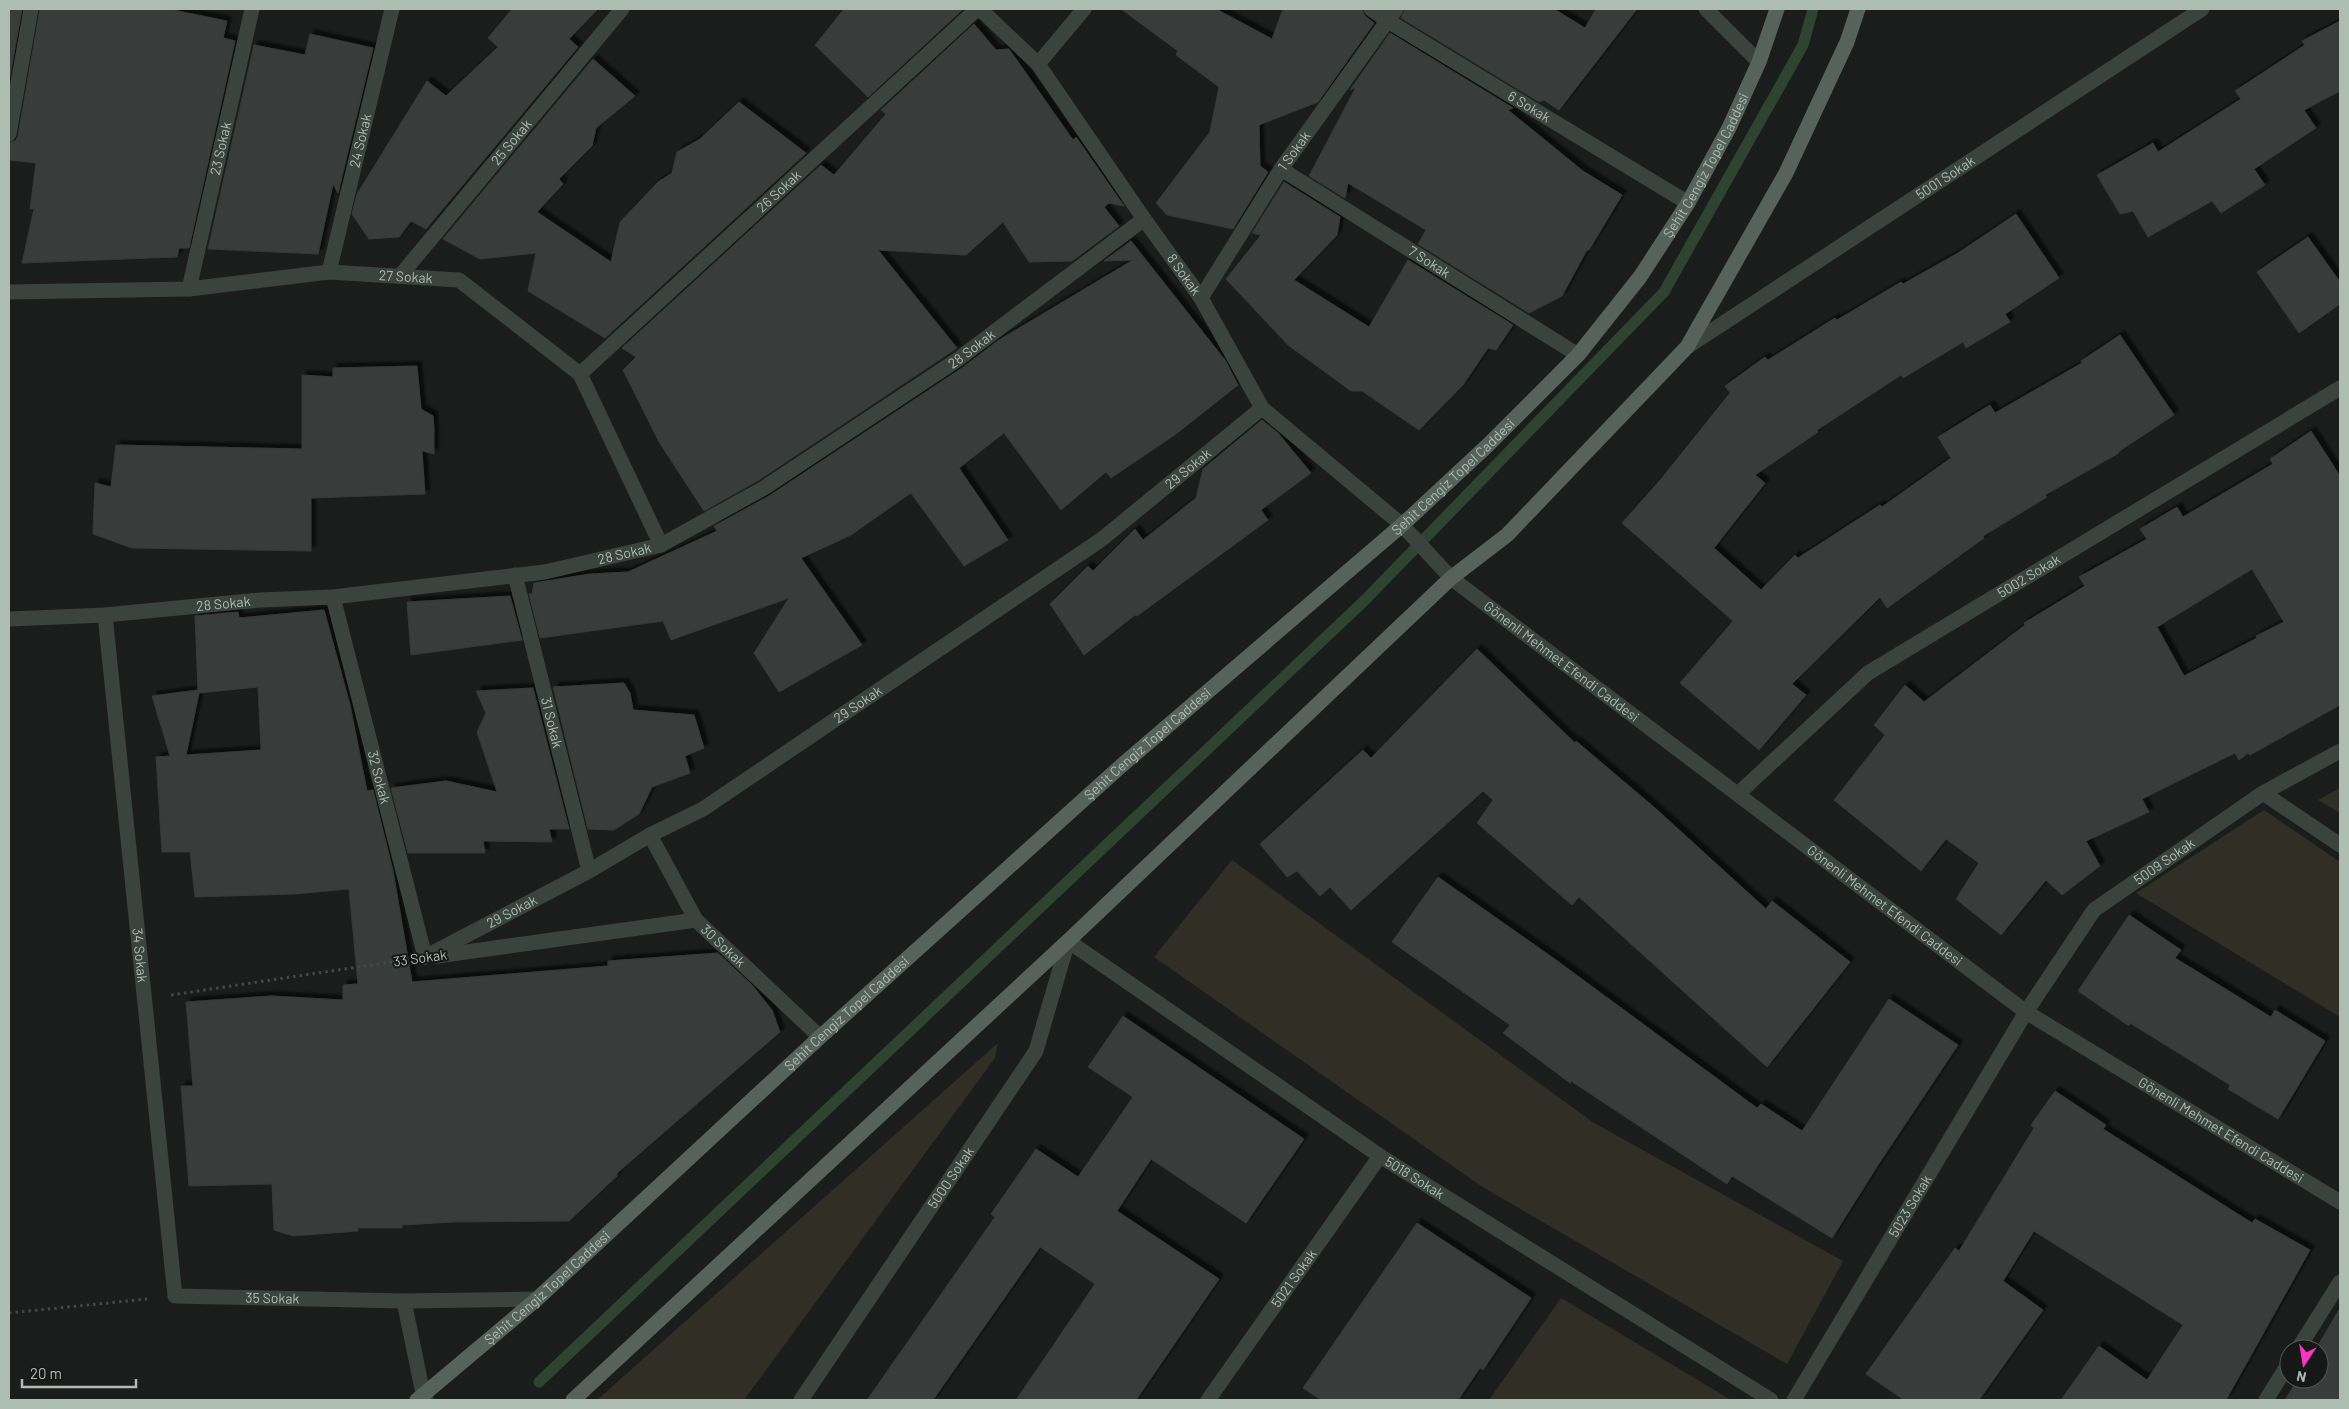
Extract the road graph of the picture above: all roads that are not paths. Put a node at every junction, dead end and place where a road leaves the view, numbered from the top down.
1 (31, 9) edge
2 (252, 9) edge
3 (392, 9) edge
4 (622, 9) edge
5 (979, 9) edge
6 (1084, 9) edge
7 (1372, 9) edge
8 (1706, 9) edge
9 (1777, 9) edge
10 (1858, 9) edge
11 (2202, 9) edge
12 (1392, 15) edge
13 (1759, 62) junction
14 (1038, 64) junction
15 (9, 134) edge
16 (1281, 169) junction
17 (1688, 203) junction
18 (1144, 219) junction
19 (329, 272) junction
20 (400, 276) junction
21 (189, 289) junction
22 (9, 292) edge
23 (1200, 298) junction
24 (1687, 347) junction
25 (1578, 355) junction
26 (580, 374) junction
27 (2340, 388) edge
28 (1262, 408) junction
29 (1402, 525) junction
30 (661, 545) junction
31 (515, 575) junction
32 (1451, 578) junction
33 (333, 597) junction
34 (105, 615) junction
35 (9, 619) edge
36 (2340, 751) edge
37 (1739, 793) junction
38 (2263, 793) junction
39 (650, 835) junction
40 (2340, 844) edge
41 (589, 872) junction
42 (696, 920) junction
43 (1068, 941) junction
44 (425, 957) junction
45 (2026, 1012) junction
46 (820, 1037) junction
47 (1380, 1156) junction
48 (2340, 1202) edge
49 (2340, 1282) edge
50 (175, 1296) joint
51 (537, 1299) junction
52 (404, 1301) junction
53 (2304, 1339) edge
54 (2279, 1379) edge
55 (422, 1398) edge
56 (573, 1400) edge
57 (801, 1400) edge
58 (1208, 1400) edge
59 (1771, 1400) edge
60 (1794, 1400) edge
61 (2266, 1400) edge

1 - 15 street
2 - 21 street, 23 Sokak
3 - 19 street, 24 Sokak
4 - 20 street, 25 Sokak
5 - 14 street, 8 Sokak
5 - 26 street, 26 Sokak
6 - 14 street
7 - 12 street, 6 Sokak
8 - 13 street
9 - 13 main road, Şehit Cengiz Topel Caddesi
10 - 24 main road
11 - 24 street, 5001 Sokak
12 - 16 street, 1 Sokak
12 - 17 street, 6 Sokak
13 - 17 main road, Şehit Cengiz Topel Caddesi
14 - 18 street, 8 Sokak
16 - 23 street, 1 Sokak
16 - 25 street, 7 Sokak
17 - 25 main road, Şehit Cengiz Topel Caddesi
18 - 23 street, 8 Sokak
18 - 30 street, 28 Sokak
19 - 20 street, 27 Sokak
19 - 21 street, 27 Sokak
20 - 26 street, 27 Sokak
21 - 22 street, 27 Sokak
23 - 28 street, 8 Sokak
24 - 32 main road
25 - 29 main road, Şehit Cengiz Topel Caddesi
26 - 30 street, 27 Sokak
27 - 37 street, 5002 Sokak
28 - 29 street, 8 Sokak
28 - 39 street, 29 Sokak
29 - 32 street, Gönenli Mehmet Efendi Caddesi
29 - 46 main road, Şehit Cengiz Topel Caddesi
30 - 31 street, 28 Sokak
31 - 33 street, 28 Sokak
31 - 41 street, 31 Sokak
32 - 37 street, Gönenli Mehmet Efendi Caddesi
32 - 43 main road
33 - 34 street, 28 Sokak
33 - 44 street, 32 Sokak
34 - 35 street, 28 Sokak
34 - 50 street, 34 Sokak
36 - 38 street, 5009 Sokak
37 - 45 street, Gönenli Mehmet Efendi Caddesi
38 - 40 street
38 - 45 street, 5009 Sokak
39 - 41 street, 29 Sokak
39 - 42 street, 30 Sokak
41 - 44 street, 29 Sokak
42 - 44 street, 33 Sokak
42 - 46 street, 30 Sokak
43 - 47 street, 5018 Sokak
43 - 56 main road
43 - 57 street, 5000 Sokak
45 - 48 street, Gönenli Mehmet Efendi Caddesi
45 - 60 street, 5023 Sokak
46 - 51 main road, Şehit Cengiz Topel Caddesi
47 - 58 street, 5021 Sokak
47 - 59 street, 5018 Sokak
49 - 53 street
50 - 52 street, 35 Sokak
51 - 52 street, 35 Sokak
51 - 55 main road, Şehit Cengiz Topel Caddesi
52 - 55 street
54 - 61 street

